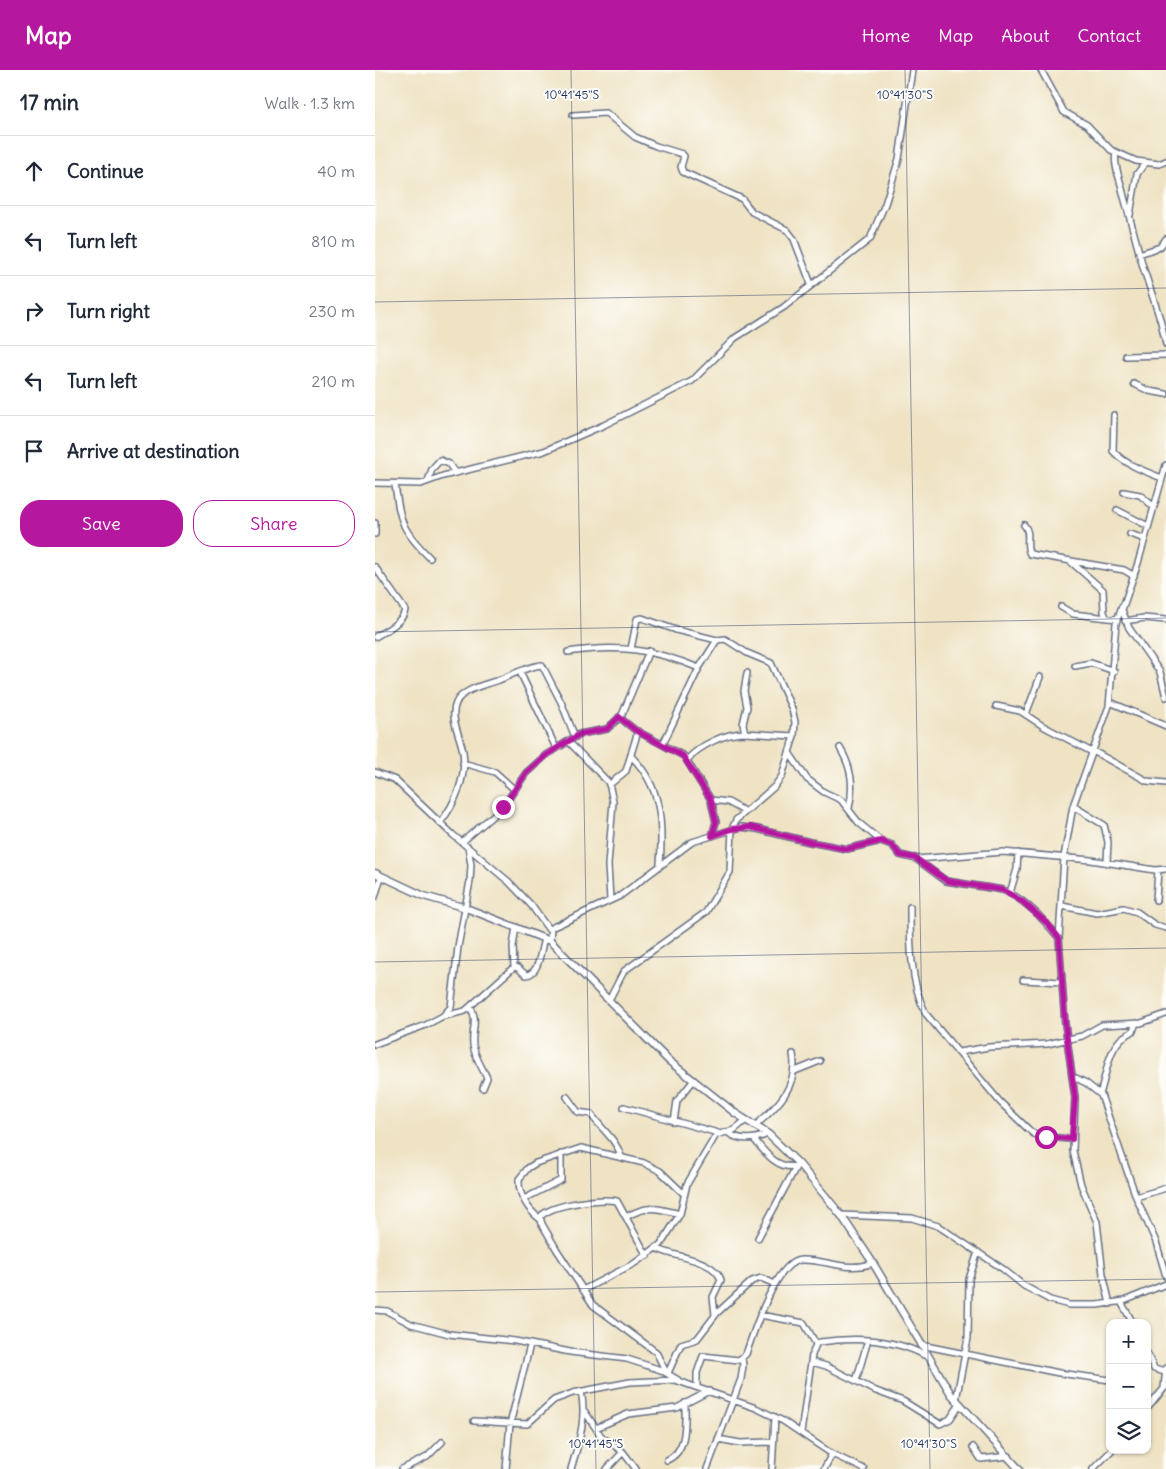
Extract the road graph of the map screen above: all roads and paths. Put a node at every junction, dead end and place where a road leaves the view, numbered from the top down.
1 (913, 70) edge
2 (1041, 70) edge
3 (573, 115) dead end
4 (1116, 153) junction
5 (1166, 161) edge
6 (1146, 162) junction
7 (1130, 216) junction
8 (1166, 239) edge
9 (1139, 254) junction
10 (811, 284) junction
11 (1164, 320) edge
12 (1166, 344) edge
13 (1166, 355) edge
14 (1127, 356) dead end
15 (1134, 384) dead end
16 (1166, 394) edge
17 (1114, 415) dead end
18 (1166, 466) edge
19 (455, 473) junction
20 (1162, 478) junction
21 (428, 481) junction
22 (375, 483) edge
23 (395, 484) junction
24 (1125, 492) dead end
25 (1153, 506) junction
26 (1117, 510) dead end
27 (375, 523) edge
28 (1024, 525) dead end
29 (1148, 526) junction
30 (375, 534) edge
31 (1130, 534) dead end
32 (1145, 539) junction
33 (431, 558) dead end
34 (1069, 561) junction
35 (375, 567) edge
36 (1134, 576) junction
37 (1122, 606) junction
38 (1061, 607) dead end
39 (1107, 617) junction
40 (1117, 619) junction
41 (1166, 620) edge
42 (1125, 622) junction
43 (375, 637) edge
44 (717, 640) junction
45 (631, 649) junction
46 (649, 651) junction
47 (568, 652) dead end
48 (1075, 666) dead end
49 (699, 668) junction
50 (1113, 671) junction
51 (520, 672) junction
52 (747, 673) dead end
53 (1163, 676) edge
54 (1040, 677) dead end
55 (1166, 697) edge
56 (1110, 702) junction
57 (996, 706) dead end
58 (1026, 714) junction
59 (619, 717) junction
60 (1166, 726) edge
61 (638, 731) junction
62 (745, 732) junction
63 (575, 736) junction
64 (794, 736) junction
65 (568, 741) junction
66 (663, 744) junction
67 (556, 748) junction
68 (841, 748) dead end
69 (1092, 752) junction
70 (790, 754) junction
71 (631, 756) junction
72 (687, 760) junction
73 (463, 763) junction
74 (375, 772) edge
75 (1166, 783) edge
76 (609, 785) junction
77 (515, 790) junction
78 (711, 800) junction
79 (1073, 806) junction
80 (849, 808) junction
81 (744, 811) junction
82 (440, 823) junction
83 (732, 829) junction
84 (712, 836) junction
85 (881, 841) junction
86 (462, 842) junction
87 (468, 847) junction
88 (1018, 853) junction
89 (1064, 857) junction
90 (915, 858) junction
91 (1107, 862) junction
92 (660, 865) junction
93 (1166, 869) edge
94 (1158, 870) junction
95 (378, 875) edge
96 (1010, 893) junction
97 (375, 897) edge
98 (610, 900) junction
99 (1156, 900) dead end
100 (1062, 906) junction
101 (910, 907) dead end
102 (466, 908) junction
103 (516, 927) junction
104 (1166, 928) edge
105 (549, 930) junction
106 (1059, 938) junction
107 (547, 940) junction
108 (514, 967) junction
109 (1023, 980) dead end
110 (1062, 982) junction
111 (609, 1000) junction
112 (471, 1006) junction
113 (1166, 1014) edge
114 (443, 1016) junction
115 (1136, 1023) junction
116 (1067, 1039) junction
117 (375, 1044) edge
118 (959, 1052) junction
119 (793, 1054) dead end
120 (820, 1062) dead end
121 (795, 1071) junction
122 (1072, 1076) junction
123 (694, 1080) junction
124 (483, 1088) dead end
125 (1101, 1094) junction
126 (567, 1097) dead end
127 (624, 1107) dead end
128 (746, 1120) junction
129 (674, 1122) junction
130 (755, 1126) junction
131 (727, 1132) junction
132 (718, 1133) junction
133 (768, 1134) junction
134 (754, 1139) junction
135 (1072, 1139) junction
136 (561, 1154) junction
137 (621, 1156) junction
138 (797, 1166) junction
139 (1166, 1188) edge
140 (684, 1194) junction
141 (1136, 1197) junction
142 (524, 1199) junction
143 (680, 1214) junction
144 (841, 1215) junction
145 (626, 1217) junction
146 (540, 1219) junction
147 (759, 1238) dead end
148 (656, 1248) junction
149 (978, 1252) junction
150 (647, 1256) junction
151 (873, 1263) junction
152 (1166, 1276) edge
153 (775, 1284) junction
154 (1166, 1284) edge
155 (583, 1290) junction
156 (1121, 1302) junction
157 (1110, 1304) junction
158 (375, 1310) edge
159 (715, 1315) junction
160 (760, 1315) junction
161 (1131, 1319) edge
162 (868, 1340) junction
163 (816, 1344) junction
164 (530, 1345) junction
165 (921, 1345) junction
166 (966, 1354) junction
167 (928, 1357) junction
168 (742, 1358) junction
169 (811, 1362) junction
170 (1151, 1362) edge
171 (1166, 1370) edge
172 (667, 1373) junction
173 (1106, 1379) edge
174 (680, 1381) junction
175 (856, 1381) junction
176 (697, 1387) junction
177 (1164, 1390) edge
178 (581, 1391) junction
179 (709, 1391) junction
180 (733, 1398) junction
181 (958, 1402) junction
182 (685, 1404) junction
183 (1151, 1405) edge
184 (585, 1412) junction
185 (775, 1417) junction
186 (474, 1421) dead end
187 (510, 1424) junction
188 (596, 1428) junction
189 (801, 1434) junction
190 (718, 1439) junction
191 (442, 1442) dead end
192 (773, 1442) junction
193 (973, 1447) dead end
194 (623, 1452) junction
195 (832, 1454) junction
196 (1108, 1454) edge
197 (1009, 1456) junction
198 (667, 1460) dead end
199 (402, 1469) edge
200 (507, 1469) edge
201 (571, 1469) edge
202 (607, 1469) edge
203 (636, 1469) edge
204 (707, 1469) edge
205 (772, 1469) edge
206 (825, 1469) edge
207 (864, 1469) edge
208 (1019, 1469) edge
209 (1093, 1469) edge

1 - 10 street
2 - 4 street
3 - 10 street
4 - 6 street
4 - 7 street
5 - 6 street
6 - 7 street
7 - 9 street
8 - 9 street
9 - 11 street
10 - 19 street
11 - 12 street
13 - 14 street
15 - 16 street
17 - 20 street
18 - 20 street
19 - 21 street
19 - 21 street
20 - 25 street
21 - 23 street
22 - 23 street
23 - 33 street
24 - 25 street
25 - 29 street
26 - 29 street
27 - 30 street
28 - 34 street
29 - 32 street
31 - 32 street
32 - 36 street
34 - 36 street
34 - 39 street
35 - 43 street
36 - 37 street
37 - 40 street
37 - 42 street
38 - 39 street
39 - 40 street
40 - 50 street
41 - 42 street
42 - 53 street
44 - 45 street
44 - 49 street
44 - 64 street
45 - 46 street
45 - 47 street
46 - 49 street
46 - 59 street
48 - 50 street
49 - 66 street
50 - 56 street
51 - 63 street
51 - 67 street
51 - 73 street
52 - 62 street
53 - 55 street
54 - 58 street
56 - 60 street
56 - 69 street
57 - 58 street
58 - 69 street
59 - 61 street
59 - 63 street
61 - 66 street
61 - 71 street
62 - 64 street
62 - 72 street
63 - 65 street
64 - 70 street
65 - 67 street
65 - 76 street
66 - 72 street
67 - 77 street
68 - 80 street
69 - 75 street
69 - 79 street
70 - 80 street
70 - 81 street
71 - 76 street
71 - 92 street
72 - 78 street
73 - 77 street
73 - 82 street
74 - 82 street
76 - 98 street
77 - 86 street
78 - 81 street
78 - 84 street
79 - 89 street
79 - 91 street
80 - 85 street
81 - 83 street
82 - 86 street
83 - 84 street
83 - 85 street
83 - 111 street
84 - 92 street
85 - 90 street
86 - 87 street
87 - 102 street
87 - 105 street
88 - 89 street
88 - 90 street
88 - 96 street
89 - 91 street
89 - 100 street
90 - 96 street
91 - 94 street
92 - 98 street
93 - 94 street
94 - 99 street
95 - 97 street
95 - 102 street
96 - 106 street
98 - 105 street
100 - 104 street
100 - 106 street
101 - 118 street
102 - 103 street
102 - 114 street
103 - 107 street
103 - 108 street
105 - 107 street
106 - 110 street
107 - 108 street
107 - 111 street
108 - 112 street
109 - 110 street
110 - 116 street
111 - 123 street
112 - 114 street
112 - 124 street
113 - 115 street
114 - 117 street
115 - 116 street
115 - 125 street
116 - 118 street
116 - 122 street
118 - 135 street
119 - 121 street
120 - 121 street
121 - 130 street
122 - 125 street
122 - 135 street
123 - 128 street
123 - 129 street
125 - 141 street
126 - 137 street
127 - 129 street
128 - 130 street
128 - 131 street
129 - 132 street
130 - 133 street
131 - 132 street
131 - 134 street
132 - 140 street
133 - 134 street
133 - 138 street
134 - 138 street
135 - 157 street
136 - 137 street
136 - 142 street
136 - 142 street
137 - 140 street
138 - 144 street
138 - 147 street
139 - 141 street
140 - 143 street
141 - 152 street
142 - 146 street
143 - 145 street
143 - 148 street
144 - 149 street
144 - 151 street
145 - 146 street
145 - 150 street
146 - 155 street
148 - 150 street
148 - 159 street
149 - 157 street
149 - 166 street
150 - 155 street
151 - 153 street
151 - 165 street
153 - 159 street
153 - 160 street
154 - 156 street
155 - 172 street
156 - 157 street
156 - 161 street
158 - 164 street
159 - 172 street
160 - 163 street
160 - 168 street
162 - 163 street
162 - 167 street
162 - 175 street
163 - 169 street
164 - 172 street
164 - 187 street
165 - 166 street
165 - 167 street
166 - 173 street
166 - 181 street
167 - 181 street
168 - 176 street
168 - 180 street
169 - 175 street
169 - 189 street
170 - 171 street
171 - 177 street
172 - 174 street
174 - 176 street
174 - 178 street
175 - 181 street
176 - 179 street
177 - 183 street
178 - 184 street
178 - 187 street
179 - 180 street
179 - 182 street
180 - 185 street
180 - 190 street
181 - 197 street
182 - 188 street
182 - 198 street
184 - 188 street
184 - 201 street
185 - 189 street
185 - 192 street
186 - 187 street
187 - 200 street
188 - 194 street
189 - 195 street
190 - 192 street
190 - 204 street
191 - 199 street
192 - 205 street
193 - 197 street
194 - 202 street
194 - 203 street
195 - 206 street
195 - 207 street
196 - 209 street
197 - 208 street

